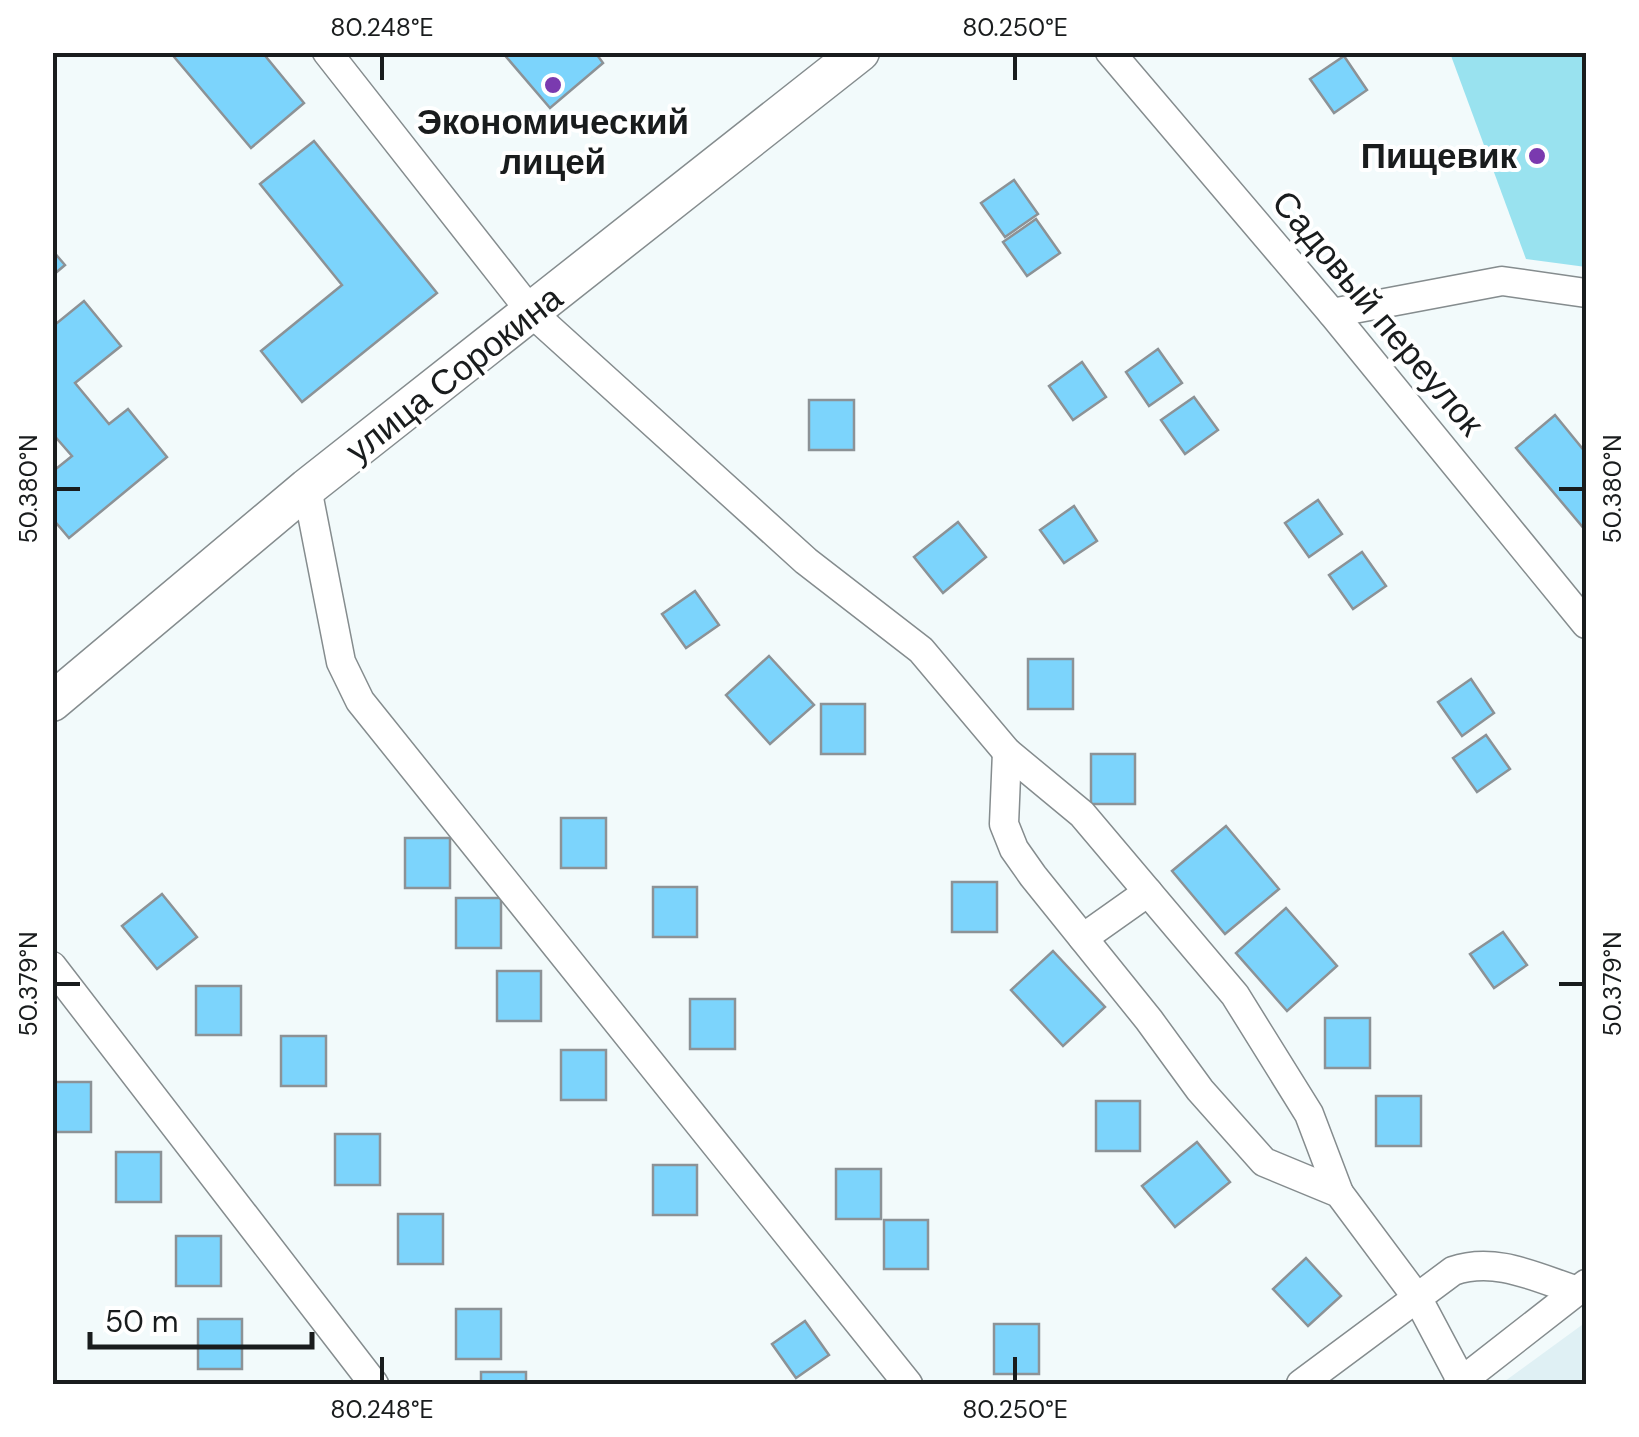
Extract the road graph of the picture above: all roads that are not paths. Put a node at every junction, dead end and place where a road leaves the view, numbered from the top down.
1 (327, 52) edge
2 (860, 52) edge
3 (1110, 52) edge
4 (1586, 293) edge
5 (1332, 313) junction
6 (532, 314) junction
7 (307, 488) junction
8 (1586, 624) edge
9 (52, 702) edge
10 (1007, 752) junction
11 (1148, 892) junction
12 (1083, 938) junction
13 (52, 966) edge
14 (1340, 1193) junction
15 (1582, 1288) edge
16 (1418, 1299) junction
17 (1460, 1383) edge
18 (374, 1384) edge
19 (908, 1384) edge
20 (1301, 1384) edge

1 - 6 street
2 - 6 street, улица Сорокина
3 - 5 street, Садовый переулок
4 - 5 street
5 - 8 street, Садовый переулок
6 - 7 street, улица Сорокина
6 - 10 street
7 - 9 street, улица Сорокина
7 - 19 street
10 - 11 street
10 - 12 street
11 - 12 street
11 - 14 street
12 - 14 street
13 - 18 street
14 - 16 street
15 - 16 street
15 - 17 street
16 - 17 street
16 - 20 street

